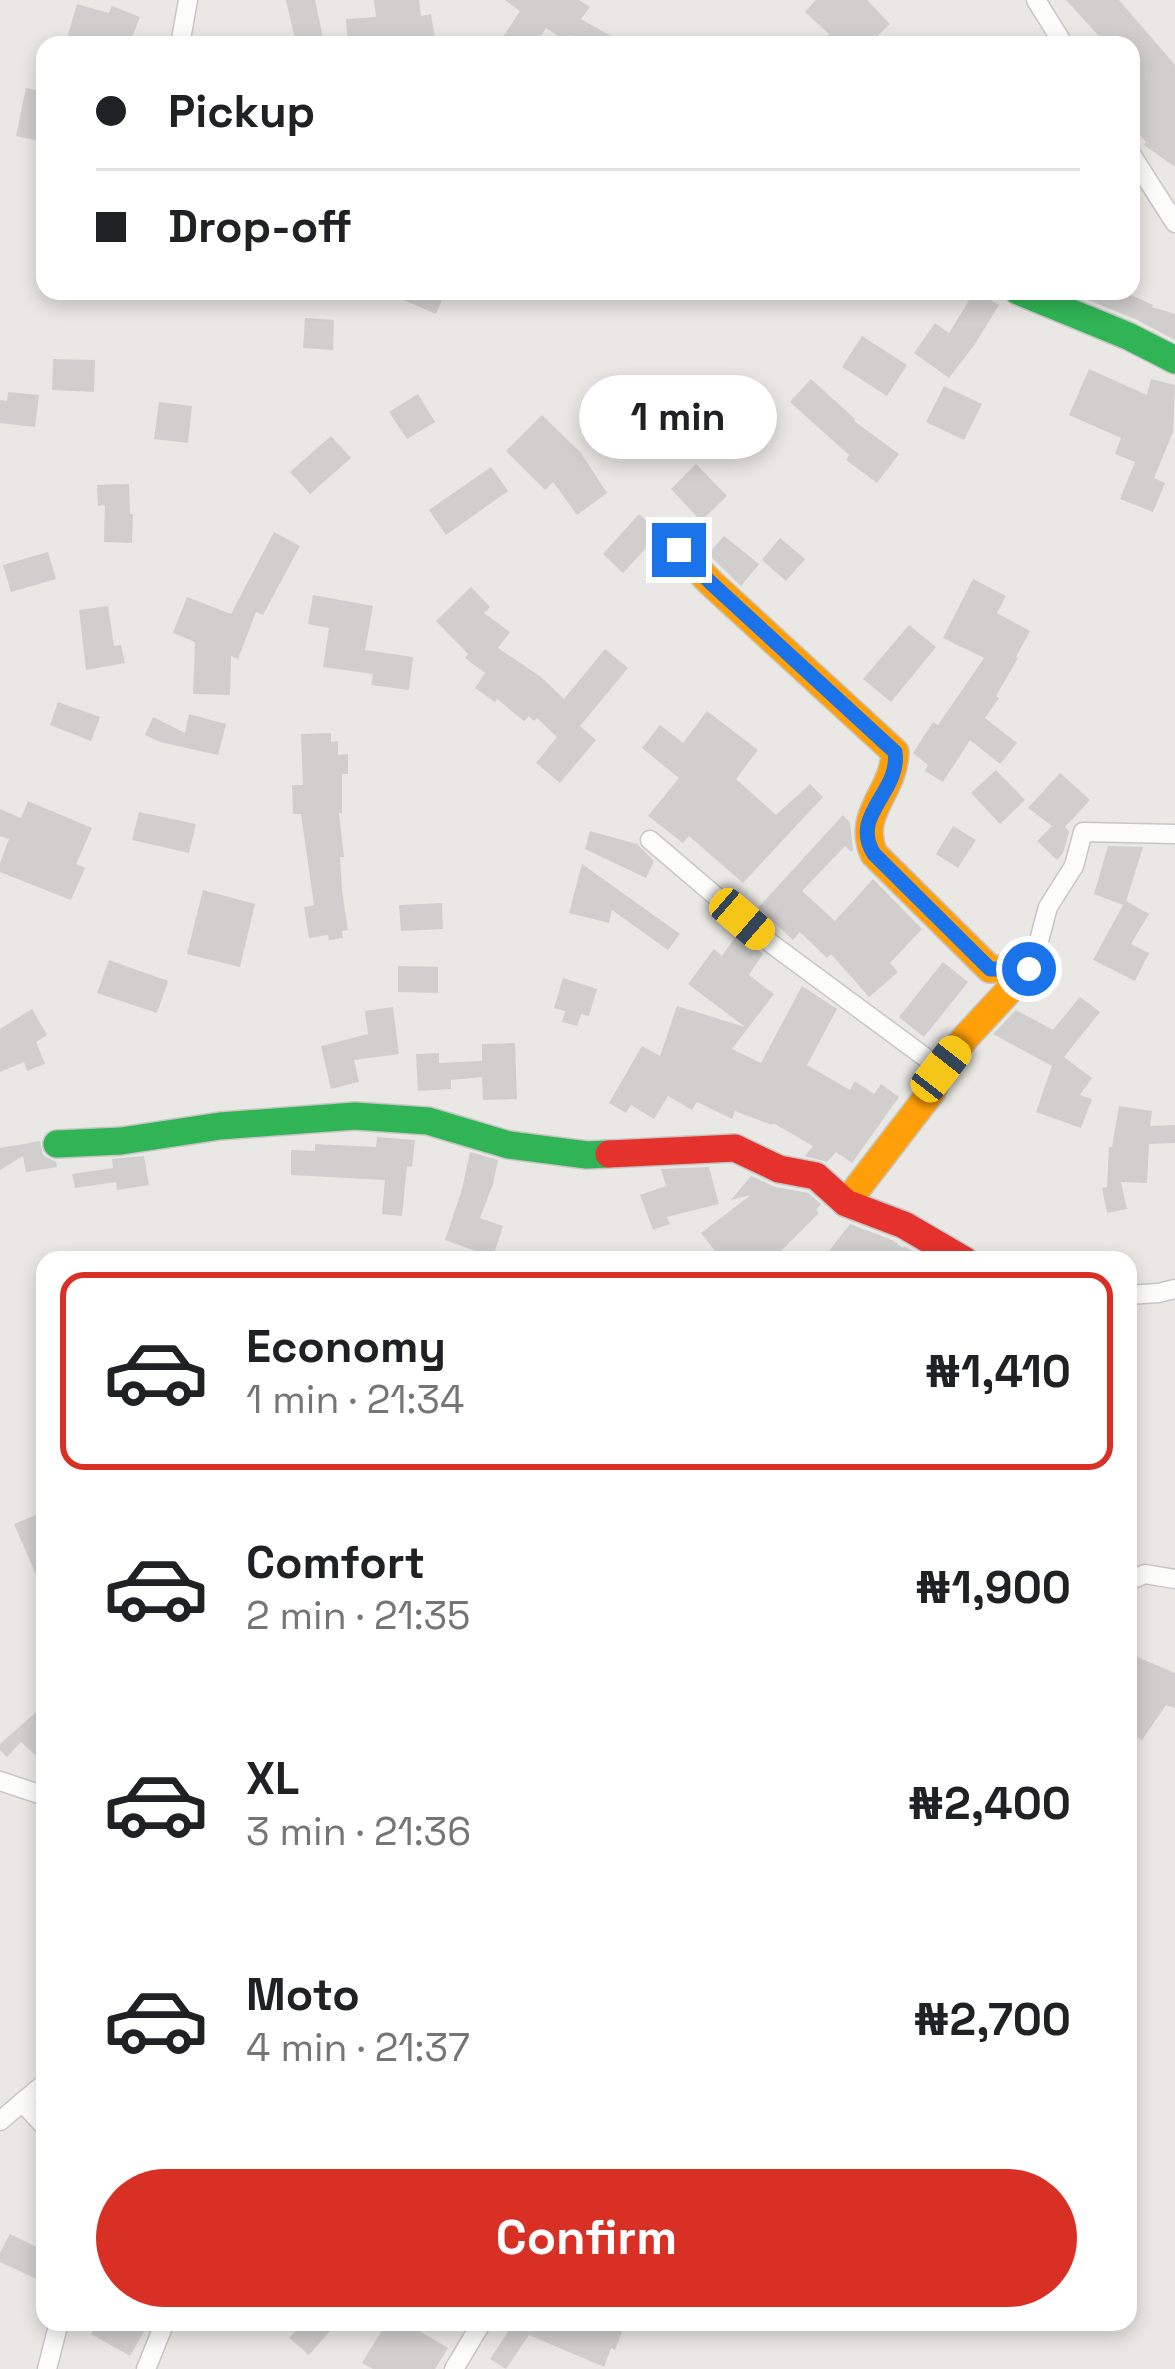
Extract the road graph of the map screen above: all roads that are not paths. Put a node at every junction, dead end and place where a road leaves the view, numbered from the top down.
1 (188, 0) edge
2 (1036, 0) edge
3 (182, 36) edge
4 (1058, 36) edge
5 (1140, 168) edge
6 (1175, 223) edge
7 (1040, 300) edge
8 (1175, 361) edge
9 (679, 550) dead end
10 (1175, 834) edge
11 (650, 840) dead end
12 (990, 969) junction
13 (941, 1069) junction
14 (57, 1144) dead end
15 (846, 1203) junction
16 (948, 1251) edge
17 (1175, 1289) edge
18 (1137, 1294) edge
19 (1137, 1577) edge
20 (1175, 1579) edge
21 (0, 1781) edge
22 (36, 1793) edge
23 (36, 2091) edge
24 (22, 2102) junction
25 (36, 2117) edge
26 (0, 2121) edge
27 (57, 2331) edge
28 (161, 2331) edge
29 (477, 2331) edge
30 (47, 2369) edge
31 (146, 2369) edge
32 (454, 2369) edge

1 - 3 street
2 - 4 street
5 - 6 street
7 - 8 street
9 - 12 street
10 - 12 street
11 - 13 street
12 - 13 street
13 - 15 street
14 - 15 street
15 - 16 street
17 - 18 street
19 - 20 street
21 - 22 street
23 - 24 street
24 - 25 street
24 - 26 street
27 - 30 street
28 - 31 street
29 - 32 street

